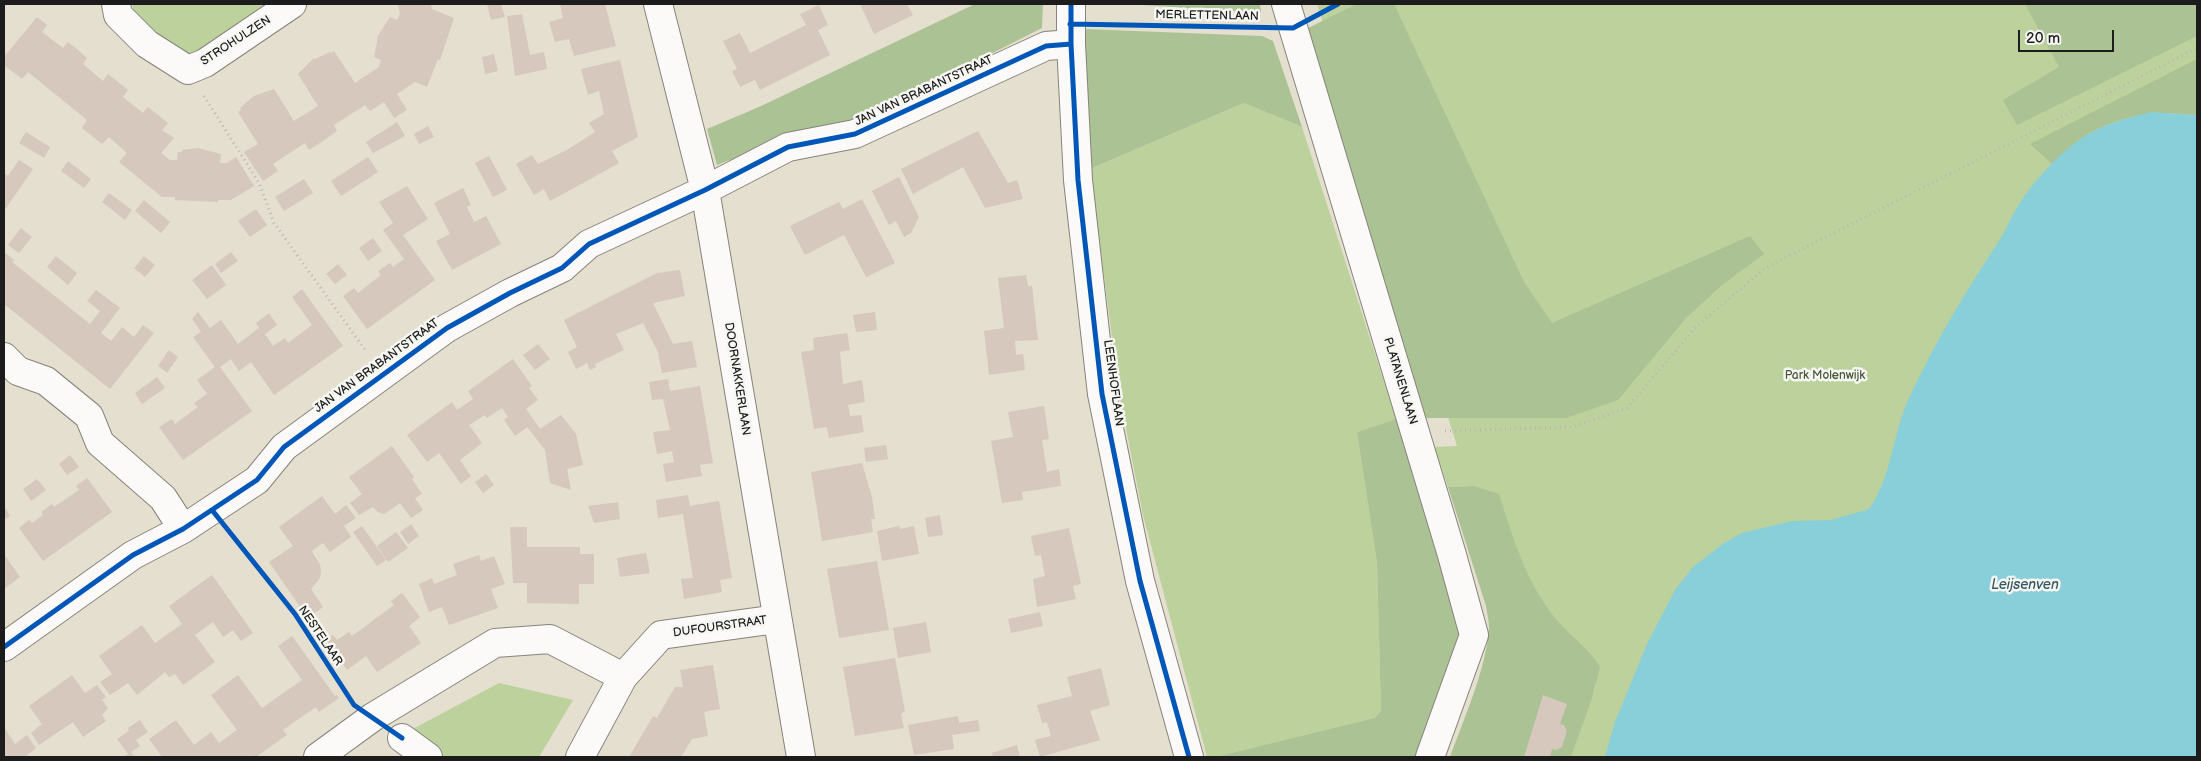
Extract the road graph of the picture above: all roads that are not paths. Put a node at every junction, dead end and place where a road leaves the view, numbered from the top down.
1 (116, 4) edge
2 (292, 4) edge
3 (658, 4) edge
4 (1071, 4) edge
5 (1286, 4) edge
6 (1071, 44) junction
7 (705, 190) junction
8 (4, 357) edge
9 (183, 529) junction
10 (777, 619) junction
11 (4, 647) edge
12 (623, 677) junction
13 (402, 738) dead end
14 (318, 757) edge
15 (428, 757) edge
16 (580, 757) edge
17 (800, 757) edge
18 (1188, 757) edge
19 (1430, 757) edge

1 - 2 street, STROHULZEN
3 - 7 street, DOORNAKKERLAAN
4 - 6 street, LEENHOFLAAN
5 - 19 street, PLATANENLAAN
6 - 7 street, JAN VAN BRABANTSTRAAT
6 - 18 street, LEENHOFLAAN
7 - 9 street, JAN VAN BRABANTSTRAAT
7 - 10 street, DOORNAKKERLAAN
8 - 9 street
9 - 11 street, JAN VAN BRABANTSTRAAT
10 - 12 street, DUFOURSTRAAT
10 - 17 street, DOORNAKKERLAAN
12 - 14 street
12 - 16 street, DUFOURSTRAAT
13 - 15 street

